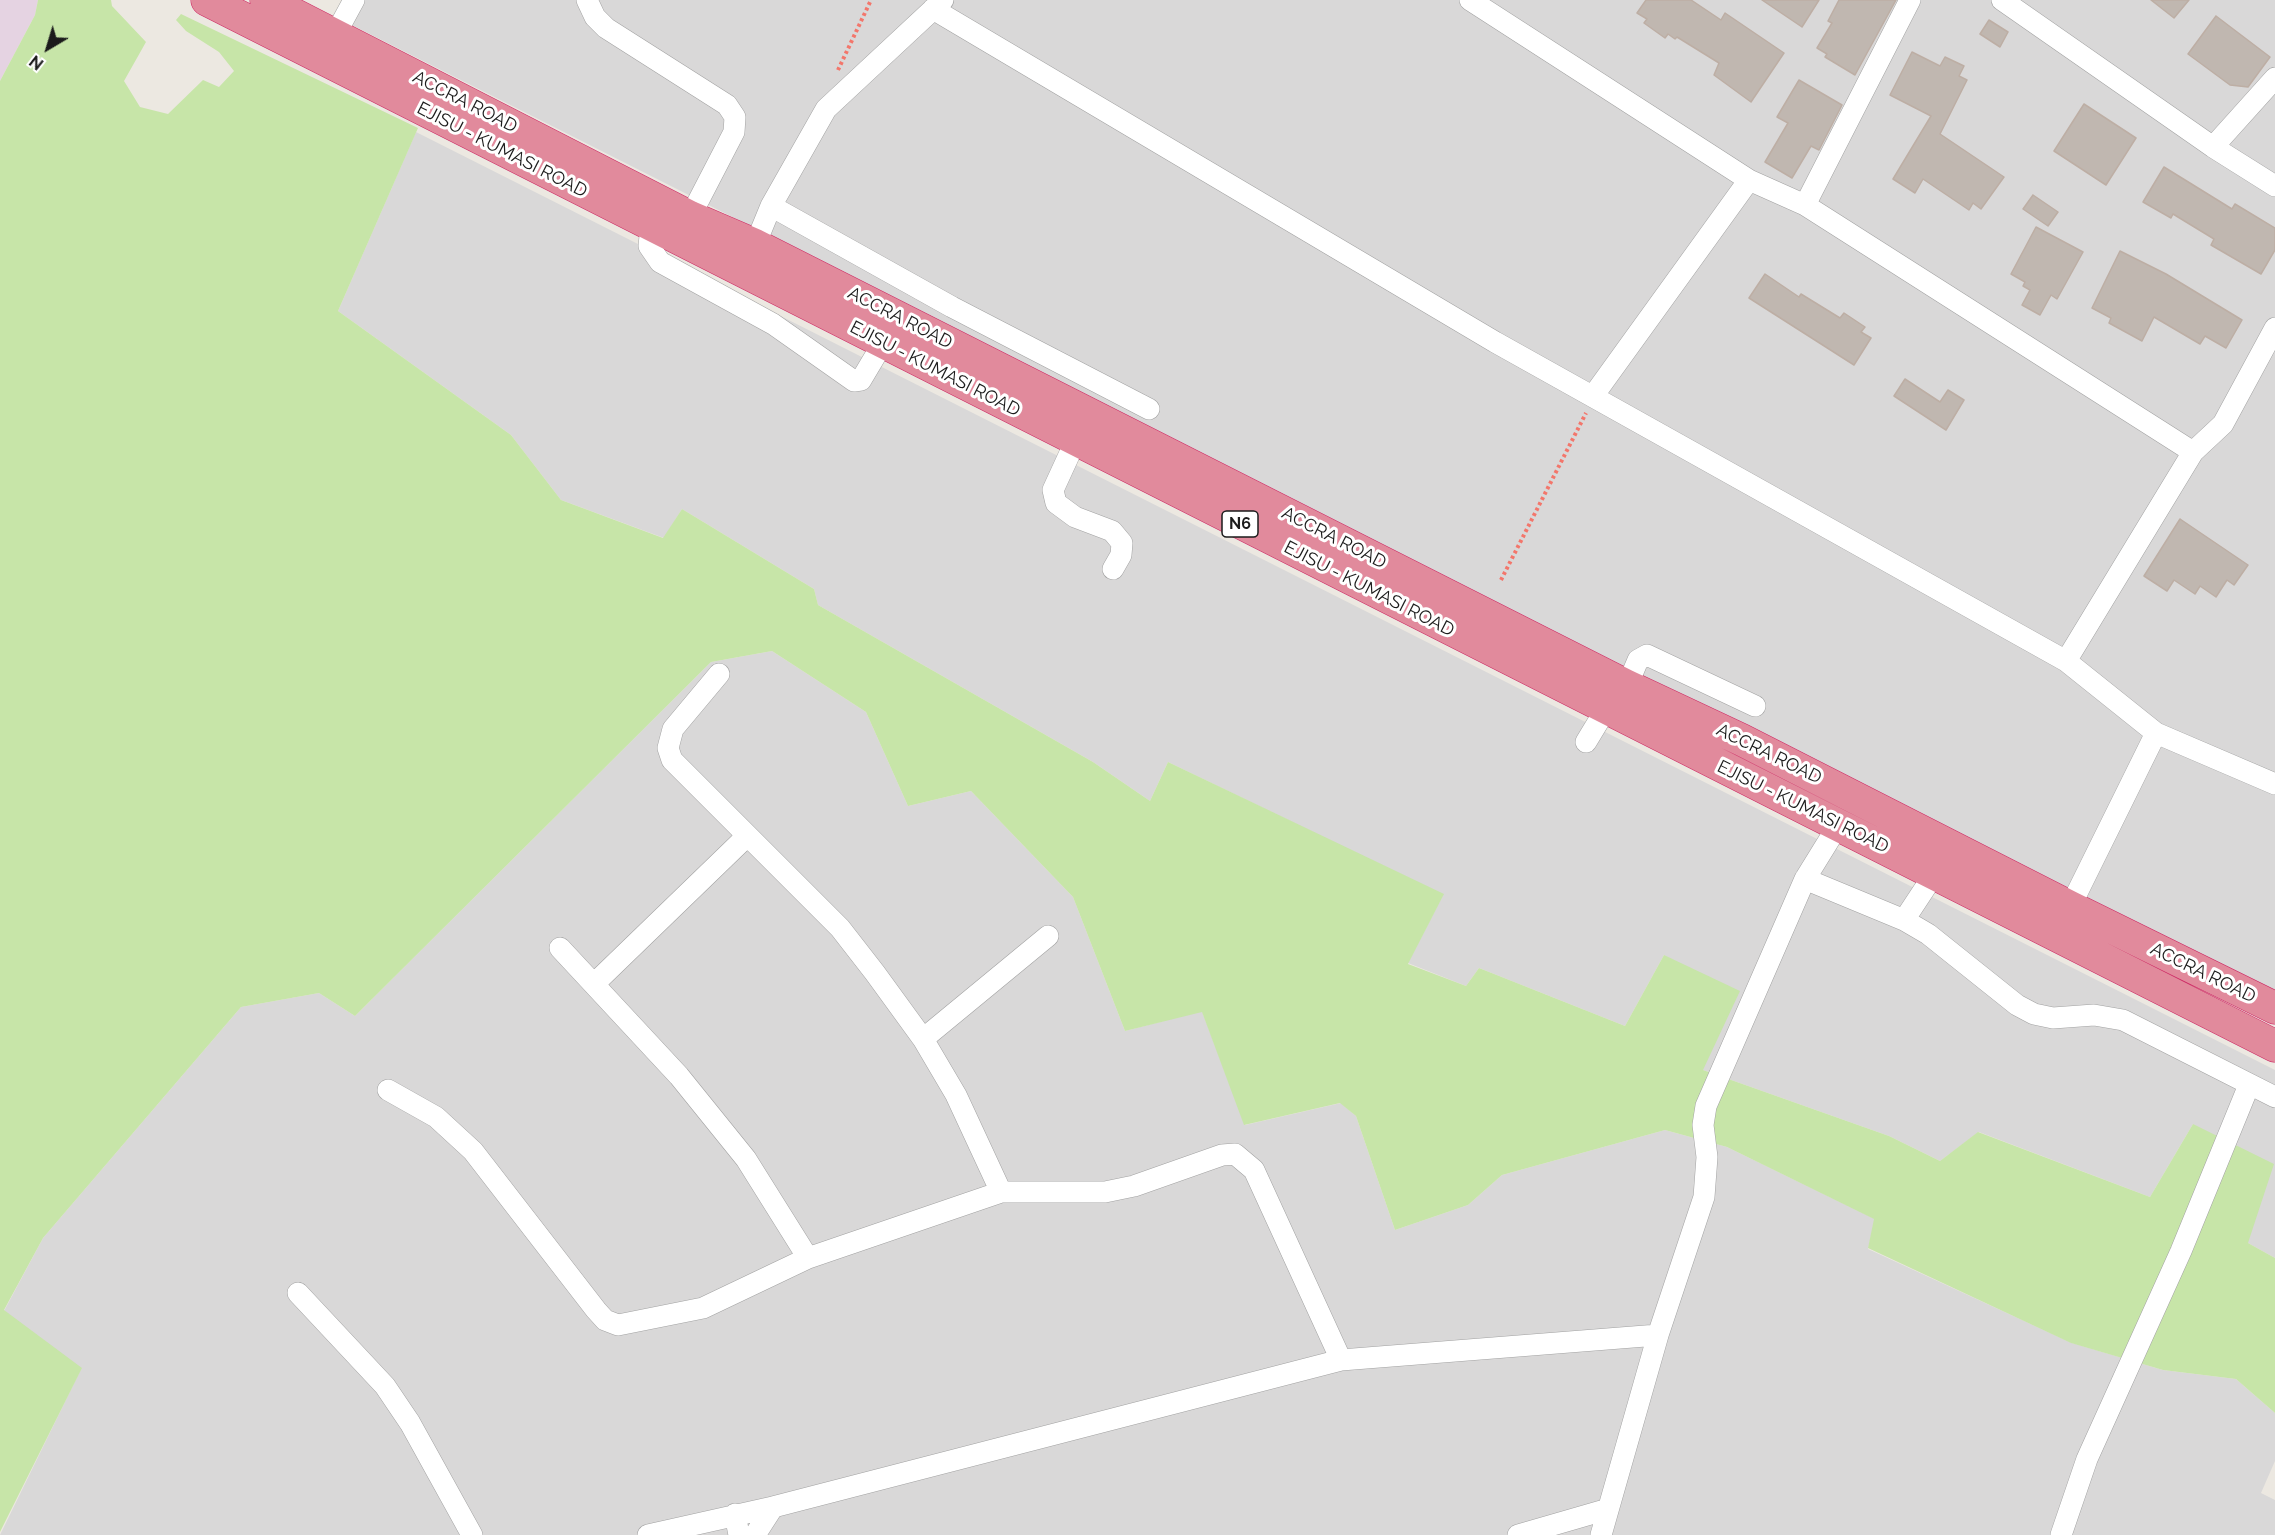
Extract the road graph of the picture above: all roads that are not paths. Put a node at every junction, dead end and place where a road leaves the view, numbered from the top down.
1 (207, 0) edge
2 (266, 0) edge
3 (354, 0) edge
4 (587, 0) edge
5 (1470, 0) edge
6 (1910, 0) edge
7 (2002, 0) edge
8 (938, 4) edge
9 (335, 35) junction
10 (2275, 78) edge
11 (2213, 147) junction
12 (1749, 180) junction
13 (2275, 186) edge
14 (771, 206) junction
15 (1805, 206) junction
16 (690, 217) junction
17 (651, 226) junction
18 (756, 245) junction
19 (2275, 328) edge
20 (883, 343) junction
21 (1593, 396) junction
22 (1149, 409) dead end
23 (1076, 440) junction
24 (2193, 452) junction
25 (1113, 569) dead end
26 (2066, 661) junction
27 (718, 674) dead end
28 (1627, 686) junction
29 (1755, 706) dead end
30 (1606, 709) junction
31 (2156, 734) junction
32 (1586, 742) dead end
33 (2275, 784) edge
34 (1839, 824) junction
35 (746, 837) junction
36 (1935, 873) junction
37 (1805, 879) junction
38 (2070, 907) junction
39 (1904, 920) junction
40 (1048, 936) dead end
41 (560, 948) dead end
42 (594, 984) junction
43 (2275, 1008) edge
44 (923, 1039) junction
45 (2275, 1046) edge
46 (2249, 1085) junction
47 (388, 1090) dead end
48 (2275, 1097) edge
49 (1001, 1192) junction
50 (808, 1258) junction
51 (298, 1293) dead end
52 (1658, 1335) junction
53 (1341, 1360) junction
54 (773, 1507) junction
55 (1608, 1509) junction
56 (735, 1514) junction
57 (472, 1535) edge
58 (648, 1535) edge
59 (739, 1535) edge
60 (756, 1535) edge
61 (1518, 1535) edge
62 (1601, 1535) edge
63 (2061, 1535) edge

1 - 17 highway, EJISU - KUMASI ROAD / N6
2 - 9 highway, ACCRA ROAD / N6
3 - 9 street
4 - 16 street
5 - 12 street
6 - 15 street
7 - 11 street
8 - 14 street
8 - 21 street
9 - 16 highway, ACCRA ROAD / N6
10 - 11 street
11 - 13 street
12 - 15 street
12 - 21 street
14 - 18 street
14 - 22 street
15 - 24 street
16 - 18 highway, ACCRA ROAD / N6
17 - 20 highway, EJISU - KUMASI ROAD / N6
17 - 20 street
18 - 28 highway, ACCRA ROAD / N6
19 - 24 street
20 - 23 highway, EJISU - KUMASI ROAD / N6
21 - 26 street
23 - 25 street
23 - 30 highway, EJISU - KUMASI ROAD / N6
24 - 26 street
26 - 31 street
27 - 35 street
28 - 29 street
28 - 38 highway, ACCRA ROAD / N6
30 - 32 street
30 - 34 highway, EJISU - KUMASI ROAD / N6
31 - 33 street
31 - 38 street
34 - 36 highway, EJISU - KUMASI ROAD / N6
34 - 37 street
35 - 42 street
35 - 44 street
36 - 39 street
36 - 45 highway, EJISU - KUMASI ROAD / N6
37 - 39 street
37 - 52 street
38 - 43 highway, ACCRA ROAD / N6
39 - 46 street
40 - 44 street
41 - 42 street
42 - 50 street
44 - 49 street
46 - 48 street
46 - 63 street
47 - 50 street
49 - 50 street
49 - 53 street
51 - 57 street
52 - 53 street
52 - 55 street
53 - 54 street
54 - 56 street
54 - 60 street
55 - 61 street
55 - 62 street
56 - 58 street
56 - 59 street

